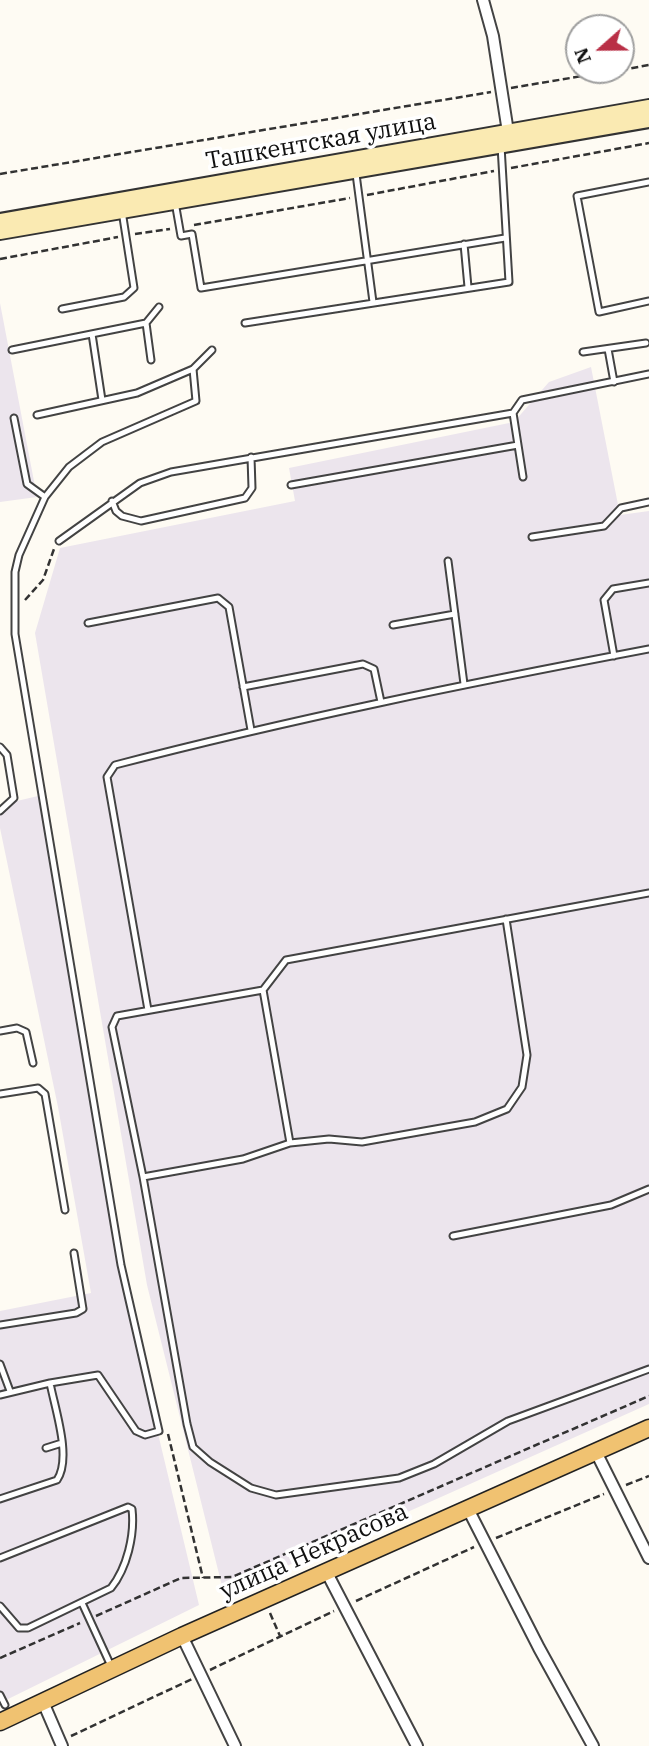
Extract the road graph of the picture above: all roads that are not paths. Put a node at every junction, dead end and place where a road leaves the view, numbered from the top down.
1 (483, 0) edge
2 (649, 107) edge
3 (649, 120) edge
4 (507, 141) junction
5 (356, 171) junction
6 (649, 182) edge
7 (176, 202) junction
8 (122, 211) junction
9 (0, 221) edge
10 (0, 232) edge
11 (505, 238) junction
12 (464, 244) junction
13 (367, 261) junction
14 (468, 287) junction
15 (649, 301) edge
16 (373, 302) junction
17 (159, 307) dead end
18 (62, 309) dead end
19 (146, 323) junction
20 (245, 323) dead end
21 (92, 334) junction
22 (646, 343) dead end
23 (608, 349) junction
24 (12, 350) dead end
25 (212, 350) dead end
26 (583, 352) dead end
27 (151, 360) dead end
28 (193, 369) junction
29 (649, 374) edge
30 (614, 382) junction
31 (102, 400) junction
32 (513, 413) junction
33 (37, 415) dead end
34 (14, 418) dead end
35 (518, 445) junction
36 (251, 457) junction
37 (523, 477) dead end
38 (291, 485) dead end
39 (45, 497) junction
40 (112, 501) junction
41 (649, 502) edge
42 (532, 537) dead end
43 (59, 541) dead end
44 (448, 561) dead end
45 (649, 583) edge
46 (455, 614) junction
47 (88, 623) dead end
48 (393, 625) dead end
49 (649, 649) edge
50 (614, 656) junction
51 (464, 684) junction
52 (243, 687) junction
53 (381, 702) junction
54 (251, 730) junction
55 (0, 747) edge
56 (0, 811) edge
57 (649, 893) edge
58 (506, 919) junction
59 (263, 990) junction
60 (148, 1010) junction
61 (0, 1031) edge
62 (33, 1063) dead end
63 (0, 1094) edge
64 (290, 1143) junction
65 (143, 1177) junction
66 (649, 1189) edge
67 (65, 1209) dead end
68 (453, 1236) dead end
69 (74, 1253) dead end
70 (0, 1325) edge
71 (0, 1364) edge
72 (649, 1369) edge
73 (50, 1383) junction
74 (10, 1391) junction
75 (0, 1395) edge
76 (649, 1428) edge
77 (62, 1443) junction
78 (46, 1448) dead end
79 (596, 1452) junction
80 (0, 1499) edge
81 (468, 1509) junction
82 (0, 1558) edge
83 (649, 1559) edge
84 (326, 1571) junction
85 (82, 1603) junction
86 (0, 1606) edge
87 (182, 1636) junction
88 (112, 1669) junction
89 (0, 1695) edge
90 (43, 1702) junction
91 (5, 1705) dead end
92 (0, 1722) edge
93 (62, 1746) edge
94 (235, 1746) edge
95 (417, 1746) edge
96 (593, 1746) edge

1 - 4 street
2 - 4 main road, Ташкентская улица
3 - 4 main road, Ташкентская улица
4 - 5 main road, Ташкентская улица
4 - 9 main road, Ташкентская улица
4 - 11 lane
5 - 7 main road, Ташкентская улица
5 - 13 lane
6 - 15 lane
7 - 8 main road, Ташкентская улица
7 - 13 lane
8 - 10 main road, Ташкентская улица
8 - 18 lane
11 - 12 lane
11 - 14 lane
12 - 13 lane
12 - 14 lane
13 - 16 lane
14 - 16 lane
16 - 20 lane
17 - 19 lane
19 - 21 lane
19 - 27 lane
21 - 24 lane
21 - 31 lane
22 - 23 lane
23 - 26 lane
23 - 30 lane
25 - 28 lane
28 - 31 lane
28 - 39 lane
29 - 30 lane
30 - 32 lane
31 - 33 lane
32 - 35 lane
32 - 36 lane
34 - 39 lane
35 - 37 lane
35 - 38 lane
36 - 40 lane
36 - 40 lane
39 - 73 lane
40 - 43 lane
41 - 42 lane
44 - 46 lane
45 - 50 lane
46 - 48 lane
46 - 51 lane
47 - 52 lane
49 - 50 lane
50 - 51 lane
51 - 53 lane
52 - 53 lane
52 - 54 lane
53 - 54 lane
54 - 60 lane
55 - 56 lane
57 - 58 lane
58 - 59 lane
58 - 64 lane
59 - 60 lane
59 - 64 lane
60 - 65 lane
61 - 62 lane
63 - 67 lane
64 - 65 lane
65 - 72 lane
66 - 68 lane
69 - 70 lane
71 - 74 lane
73 - 74 lane
73 - 77 lane
74 - 75 lane
76 - 79 main road, улица Некрасова
77 - 78 lane
77 - 80 lane
79 - 81 main road, улица Некрасова
79 - 83 street
81 - 84 main road, улица Некрасова
81 - 96 street
82 - 85 lane
84 - 87 main road, улица Некрасова
84 - 95 street
85 - 86 lane
85 - 88 lane
87 - 88 main road, улица Некрасова
87 - 94 street
88 - 90 main road, улица Некрасова
89 - 91 lane
90 - 92 main road, улица Некрасова
90 - 93 street

